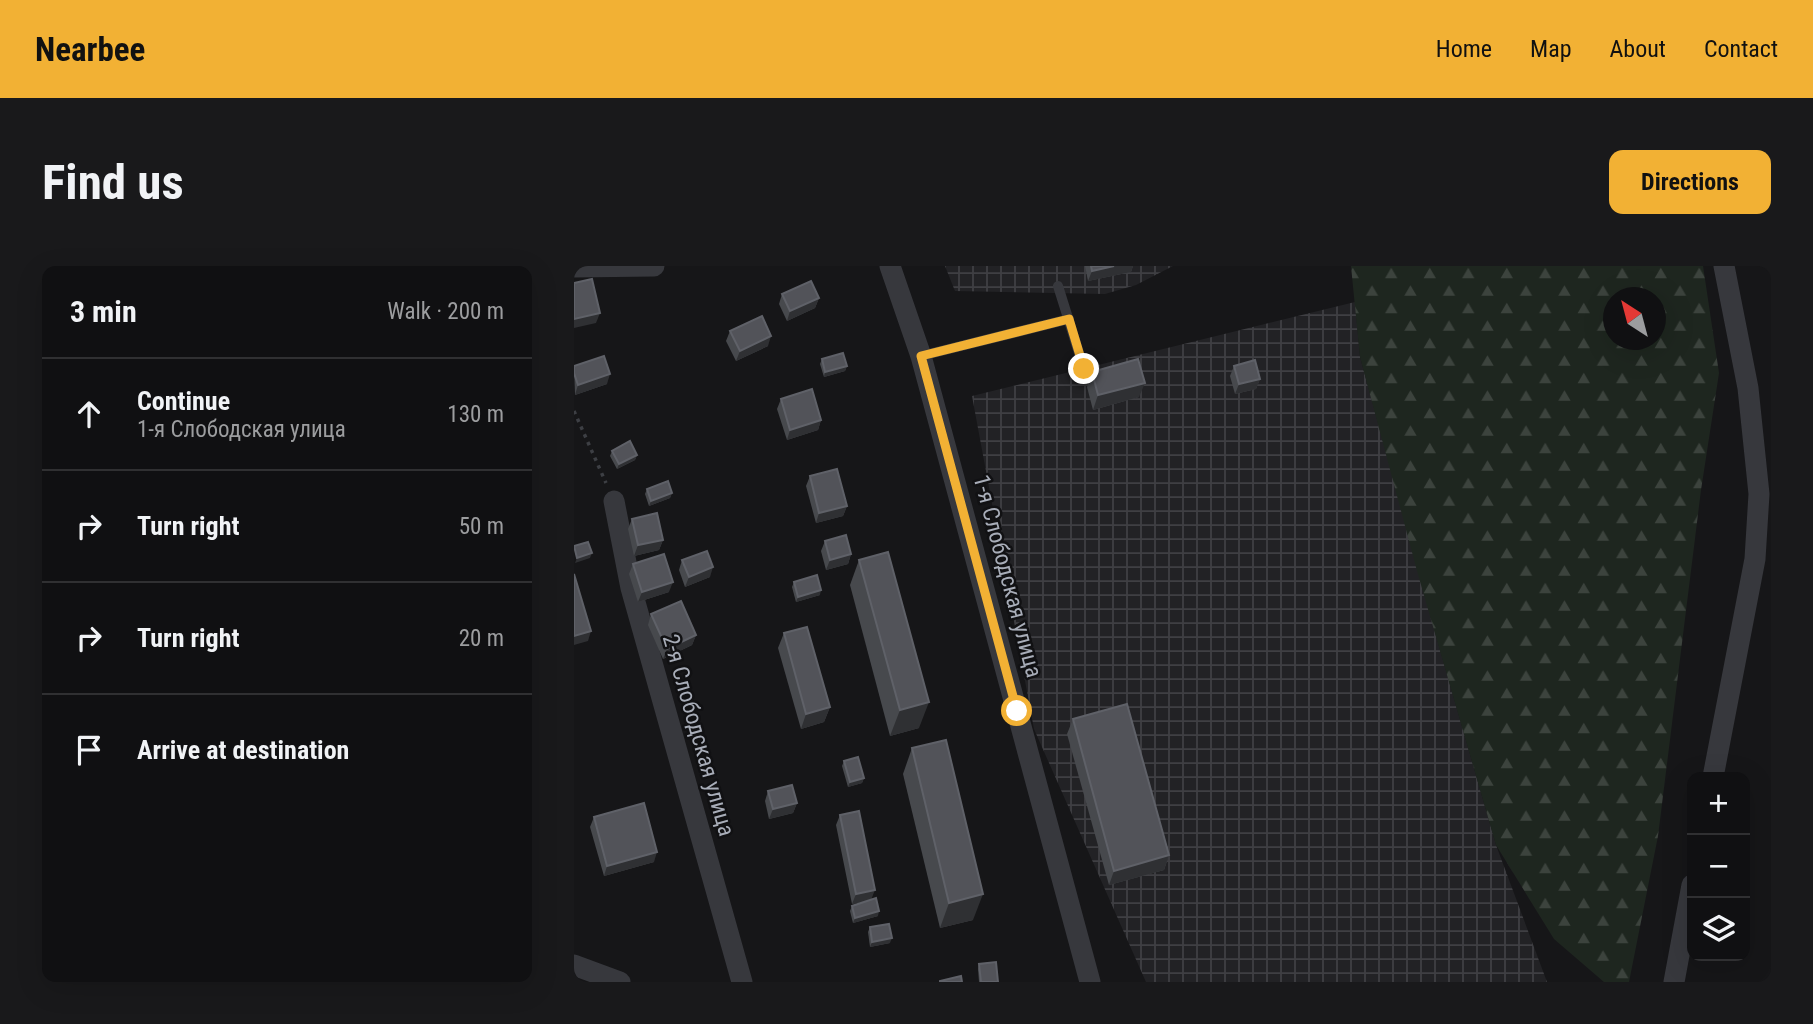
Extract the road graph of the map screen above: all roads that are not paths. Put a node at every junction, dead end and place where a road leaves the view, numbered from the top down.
1 (654, 266) edge
2 (890, 266) edge
3 (1724, 266) edge
4 (574, 267) edge
5 (1058, 286) dead end
6 (1069, 319) junction
7 (921, 356) junction
8 (1084, 369) dead end
9 (614, 501) road end
10 (1714, 772) edge
11 (1690, 898) edge
12 (574, 965) edge
13 (620, 982) edge
14 (742, 982) edge
15 (1090, 982) edge
16 (1674, 982) edge

1 - 4 street
2 - 7 street, 1-я Слободская улица
3 - 10 street
5 - 6 lane
6 - 7 lane
6 - 8 lane
7 - 15 street, 1-я Слободская улица
9 - 14 street, 2-я Слободская улица
11 - 16 street
12 - 13 street

